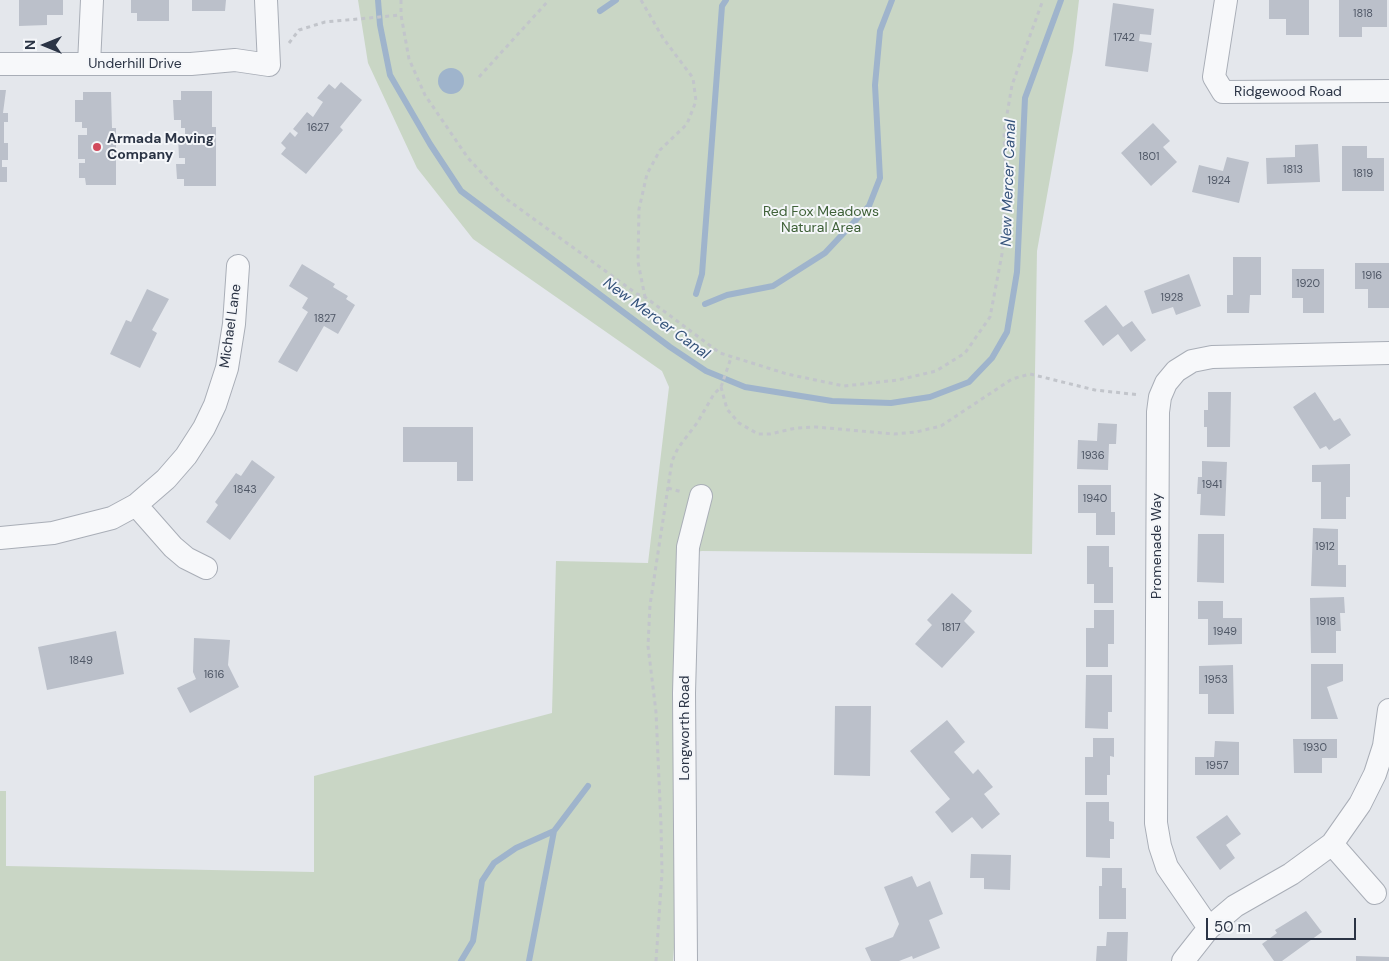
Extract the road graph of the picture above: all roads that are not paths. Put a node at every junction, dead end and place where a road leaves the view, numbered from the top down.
1 (92, 0) edge
2 (266, 0) edge
3 (1226, 0) edge
4 (0, 64) edge
5 (89, 64) junction
6 (1389, 91) edge
7 (238, 266) dead end
8 (1389, 353) edge
9 (701, 496) dead end
10 (136, 505) junction
11 (0, 538) edge
12 (206, 568) dead end
13 (1389, 710) edge
14 (1332, 844) junction
15 (1374, 893) dead end
16 (1209, 928) junction
17 (686, 961) edge
18 (1183, 961) edge

1 - 5 street
2 - 5 street, Underhill Drive
3 - 6 street, Ridgewood Road
4 - 5 street, Underhill Drive
7 - 10 street, Michael Lane
8 - 16 street, Promenade Way
9 - 17 street, Longworth Road
10 - 11 street, Michael Lane
10 - 12 street
13 - 14 street
14 - 15 street
14 - 16 street
16 - 18 street

